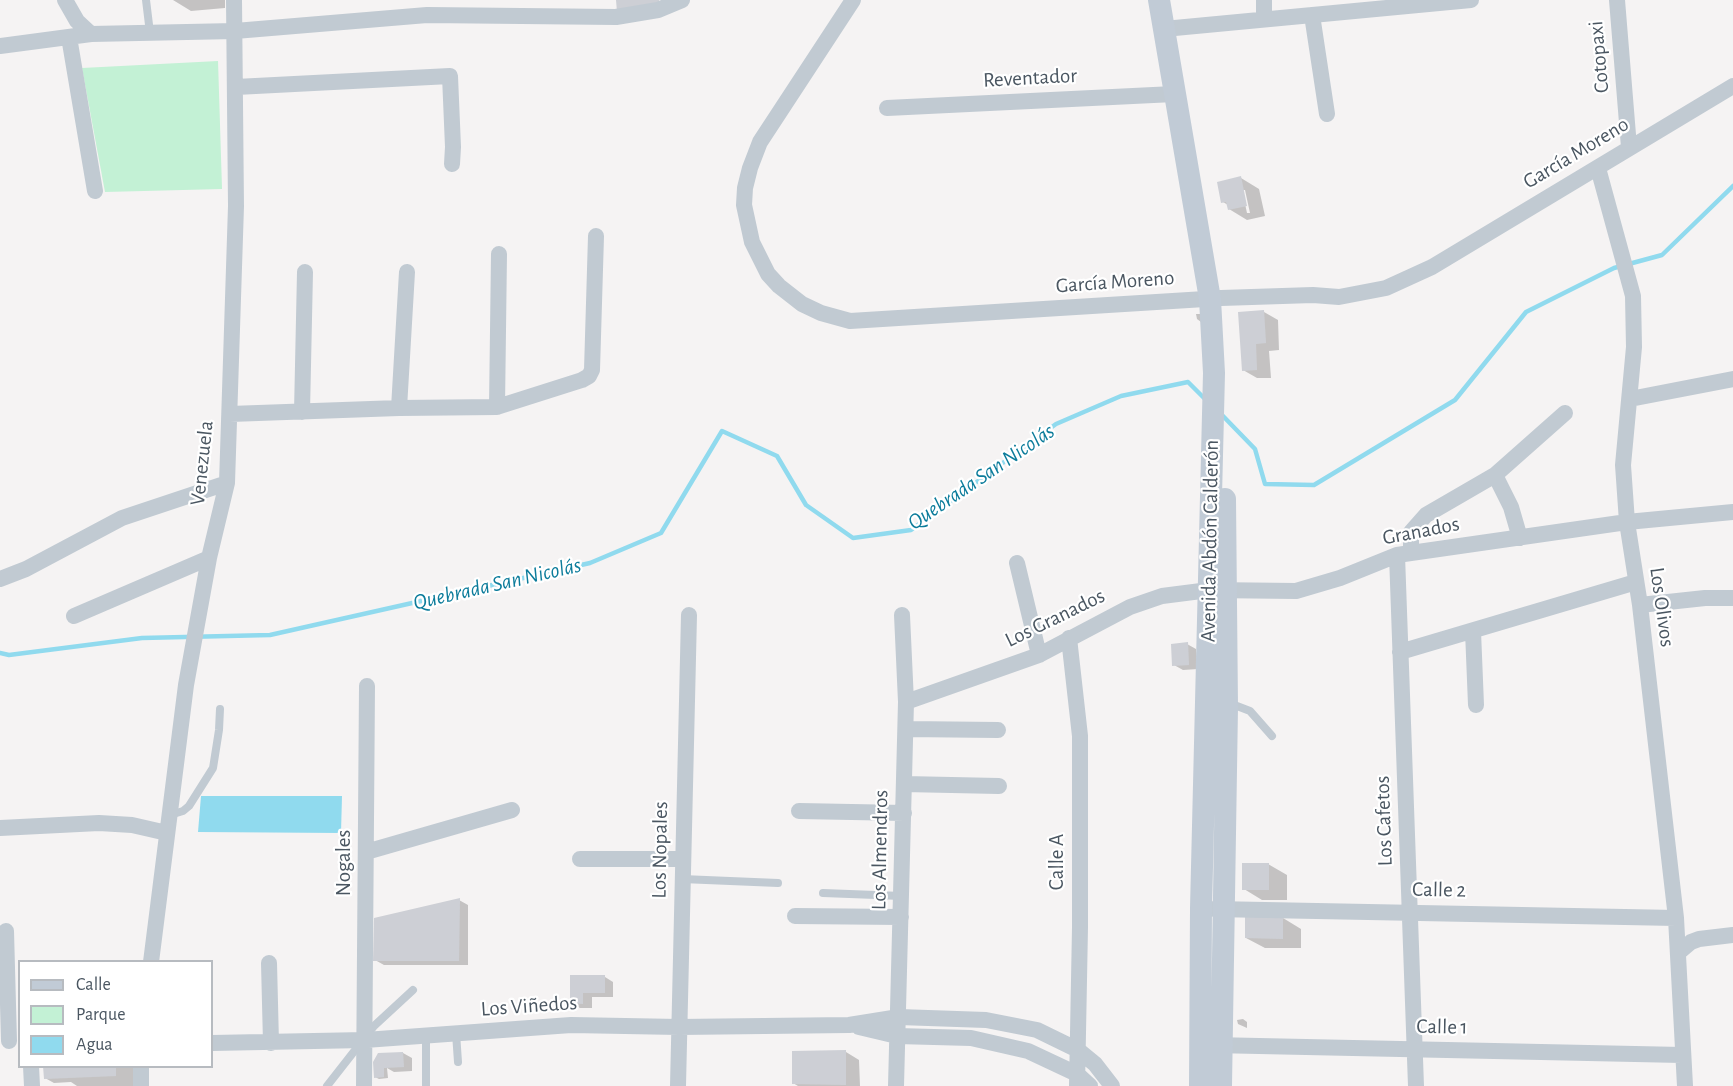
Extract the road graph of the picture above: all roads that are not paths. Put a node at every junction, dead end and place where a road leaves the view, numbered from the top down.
1 (65, 0) edge
2 (146, 0) edge
3 (234, 0) edge
4 (682, 0) edge
5 (853, 0) edge
6 (1159, 0) edge
7 (1174, 0) edge
8 (1264, 0) edge
9 (1472, 0) edge
10 (1617, 0) edge
11 (1334, 6) edge
12 (1312, 15) junction
13 (1264, 19) junction
14 (1171, 28) junction
15 (235, 31) junction
16 (150, 33) junction
17 (91, 34) junction
18 (69, 36) junction
19 (0, 46) edge
20 (1733, 86) edge
21 (236, 87) junction
22 (1174, 93) junction
23 (887, 108) dead end
24 (1327, 114) dead end
25 (1629, 147) junction
26 (452, 164) dead end
27 (1598, 168) junction
28 (95, 190) dead end
29 (596, 236) dead end
30 (499, 254) dead end
31 (305, 272) dead end
32 (407, 272) dead end
33 (1215, 298) junction
34 (1733, 379) edge
35 (1629, 399) junction
36 (497, 407) junction
37 (399, 408) junction
38 (302, 412) junction
39 (1565, 413) dead end
40 (230, 414) junction
41 (1495, 475) junction
42 (227, 483) junction
43 (1733, 512) edge
44 (1627, 522) junction
45 (1520, 537) junction
46 (1404, 554) junction
47 (209, 558) junction
48 (1017, 563) dead end
49 (0, 579) edge
50 (1636, 582) junction
51 (1218, 590) junction
52 (1733, 598) edge
53 (1640, 605) junction
54 (689, 615) dead end
55 (902, 615) dead end
56 (74, 616) dead end
57 (1473, 631) junction
58 (1069, 638) junction
59 (1400, 652) junction
60 (1039, 655) junction
61 (367, 686) dead end
62 (906, 702) junction
63 (1476, 705) dead end
64 (1227, 707) junction
65 (220, 709) dead end
66 (906, 729) junction
67 (998, 730) dead end
68 (1272, 736) dead end
69 (904, 784) junction
70 (999, 786) dead end
71 (512, 810) dead end
72 (799, 811) dead end
73 (904, 813) junction
74 (170, 815) junction
75 (0, 828) edge
76 (167, 833) junction
77 (366, 852) junction
78 (580, 859) dead end
79 (682, 859) junction
80 (682, 879) junction
81 (778, 883) dead end
82 (823, 892) dead end
83 (902, 896) junction
84 (1212, 909) junction
85 (1411, 912) junction
86 (795, 916) dead end
87 (901, 917) junction
88 (1676, 918) junction
89 (6, 931) dead end
90 (1733, 936) edge
91 (1678, 953) junction
92 (152, 960) edge
93 (269, 963) dead end
94 (9, 978) edge
95 (413, 990) dead end
96 (899, 1017) junction
97 (849, 1025) junction
98 (679, 1027) junction
99 (456, 1033) junction
100 (426, 1035) junction
101 (897, 1036) junction
102 (365, 1040) junction
103 (9, 1041) edge
104 (213, 1043) edge
105 (271, 1043) junction
106 (1210, 1044) junction
107 (1414, 1049) junction
108 (1078, 1050) junction
109 (1682, 1055) junction
110 (458, 1062) dead end
111 (31, 1068) edge
112 (141, 1068) edge
113 (1077, 1080) edge
114 (32, 1086) edge
115 (141, 1086) edge
116 (327, 1086) edge
117 (364, 1086) edge
118 (426, 1086) edge
119 (678, 1086) edge
120 (896, 1086) edge
121 (1090, 1086) edge
122 (1112, 1086) edge
123 (1200, 1086) edge
124 (1221, 1086) edge
125 (1416, 1086) edge
126 (1685, 1086) edge

1 - 17 street
2 - 16 lane
3 - 15 street, Venezuela
4 - 15 street
5 - 33 street, García Moreno
6 - 14 main road, Avenida Abdón Calderón
7 - 14 main road, Avenida Abdón Calderón
8 - 13 street
9 - 11 street
10 - 25 street, Cotopaxi
11 - 12 street
12 - 13 street
12 - 24 street
13 - 14 street
14 - 22 main road, Avenida Abdón Calderón
14 - 33 main road, Avenida Abdón Calderón
15 - 16 street
15 - 21 street, Venezuela
16 - 17 street
17 - 18 street
18 - 19 street
18 - 28 street
20 - 25 street, García Moreno
21 - 26 street
21 - 40 street, Venezuela
22 - 23 street, Reventador
22 - 33 main road, Avenida Abdón Calderón
25 - 27 street, García Moreno
27 - 33 street, García Moreno
27 - 35 street, Los Olivos
29 - 36 street
30 - 36 street
31 - 38 street
32 - 37 street
33 - 51 main road, Avenida Abdón Calderón
34 - 35 street
35 - 44 street, Los Olivos
36 - 37 street
37 - 38 street
38 - 40 street
39 - 41 street, Los Cafetos
40 - 42 street, Venezuela
41 - 45 street
41 - 46 street, Los Cafetos
42 - 47 street, Venezuela
42 - 49 street
43 - 44 street, Granados
44 - 45 street, Granados
44 - 50 street, Los Olivos
45 - 46 street, Granados
46 - 51 street, Granados
46 - 59 street, Los Cafetos
47 - 56 street
47 - 74 street, Venezuela
48 - 60 street
50 - 53 street, Los Olivos
50 - 57 street
51 - 58 street, Los Granados
51 - 64 main road, Avenida Abdón Calderón
51 - 84 main road, Avenida Abdón Calderón
52 - 53 street
53 - 88 street, Los Olivos
54 - 79 street, Los Nopales
55 - 62 street, Los Almendros
57 - 59 street
57 - 63 street
58 - 60 street, Los Granados
58 - 108 street, Calle A
59 - 85 street, Los Cafetos
60 - 62 street, Los Granados
61 - 77 street, Nogales
62 - 66 street, Los Almendros
64 - 68 lane
64 - 84 main road, Avenida Abdón Calderón
65 - 74 lane
66 - 67 street
66 - 69 street, Los Almendros
69 - 70 street
69 - 73 street, Los Almendros
71 - 77 street
72 - 73 street
73 - 83 street, Los Almendros
74 - 76 street, Venezuela
75 - 76 street
76 - 92 street, Venezuela
77 - 102 street, Nogales
78 - 79 street
79 - 80 street, Los Nopales
80 - 81 lane
80 - 98 street, Los Nopales
82 - 83 lane
83 - 87 street, Los Almendros
84 - 85 street, Calle 2
84 - 106 main road, Avenida Abdón Calderón
85 - 88 street, Calle 2
85 - 107 street, Los Cafetos
86 - 87 street
87 - 96 street, Los Almendros
88 - 91 street, Los Olivos
89 - 94 street
90 - 91 street
91 - 109 street, Los Olivos
93 - 105 street
94 - 103 street
95 - 102 lane
96 - 97 street, Los Viñedos
96 - 101 street, Los Almendros
96 - 108 street, Los Viñedos
97 - 98 street, Los Viñedos
97 - 101 street, Los Viñedos
98 - 99 street, Los Viñedos
98 - 119 street, Los Nopales
99 - 100 street, Los Viñedos
99 - 110 lane
100 - 102 street, Los Viñedos
100 - 118 lane
101 - 113 street, Los Viñedos
101 - 120 street, Los Almendros
102 - 105 street, Los Viñedos
102 - 116 lane
102 - 117 street, Nogales
104 - 105 street, Los Viñedos
106 - 107 street, Calle 1
106 - 123 main road, Avenida Abdón Calderón
106 - 124 main road, Avenida Abdón Calderón
107 - 109 street, Calle 1
107 - 125 street, Los Cafetos
108 - 113 street, Calle A
108 - 122 street, Los Viñedos
109 - 126 street, Los Olivos
111 - 114 street
112 - 115 street
113 - 121 street, Los Viñedos

